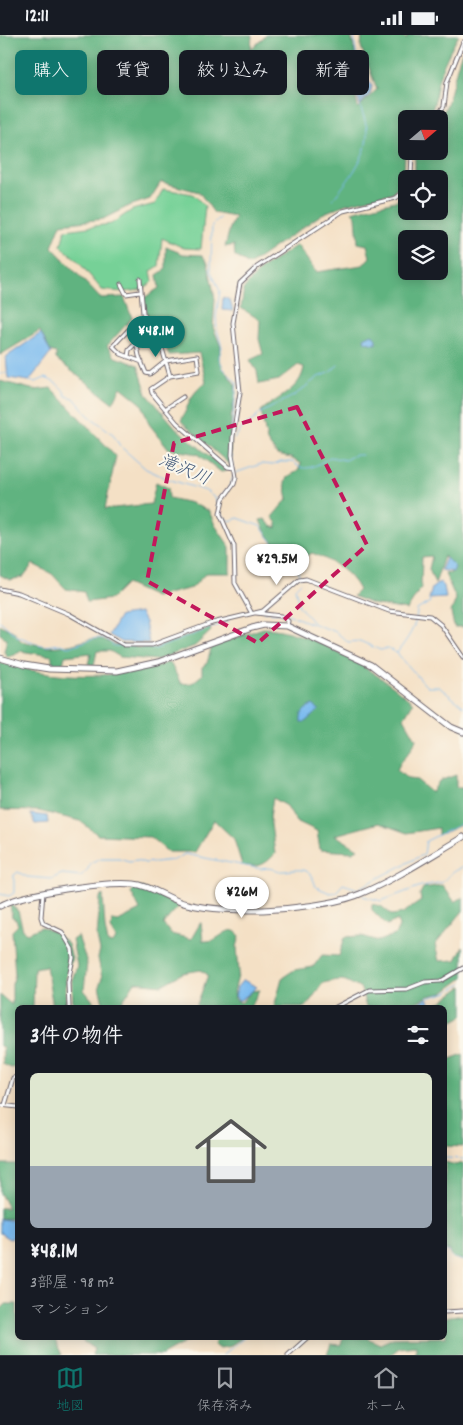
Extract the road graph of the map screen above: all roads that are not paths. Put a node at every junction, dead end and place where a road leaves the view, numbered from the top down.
1 (463, 42) edge
2 (442, 110) edge
3 (398, 196) edge
4 (140, 279) dead end
5 (121, 284) dead end
6 (140, 292) junction
7 (147, 321) junction
8 (133, 325) junction
9 (137, 343) junction
10 (128, 357) junction
11 (166, 361) junction
12 (142, 362) junction
13 (170, 376) junction
14 (183, 397) dead end
15 (166, 409) junction
16 (234, 468) junction
17 (0, 589) edge
18 (251, 612) junction
19 (256, 613) junction
20 (287, 627) junction
21 (463, 657) edge
22 (0, 658) edge
23 (463, 732) edge
24 (463, 837) edge
25 (43, 893) junction
26 (0, 905) edge
27 (463, 968) edge
28 (69, 1005) edge
29 (340, 1005) edge
30 (15, 1078) edge
31 (0, 1105) edge
32 (5, 1105) junction
33 (15, 1107) edge
34 (463, 1311) edge
35 (447, 1312) edge
36 (305, 1340) edge
37 (288, 1355) edge

1 - 2 street
3 - 16 street
4 - 6 street
5 - 6 street
6 - 7 street
7 - 8 street
7 - 11 street
8 - 9 street
8 - 10 street
9 - 10 street
9 - 12 street
10 - 12 street
11 - 12 street
11 - 13 street
11 - 13 street
13 - 15 street
14 - 15 street
15 - 16 street
16 - 18 street
17 - 18 street
18 - 19 street
19 - 20 street
19 - 21 street
20 - 22 street
20 - 23 street
24 - 25 street
25 - 26 street
25 - 28 street
27 - 29 street
30 - 32 street
31 - 32 street
32 - 33 street
34 - 35 street
36 - 37 street

